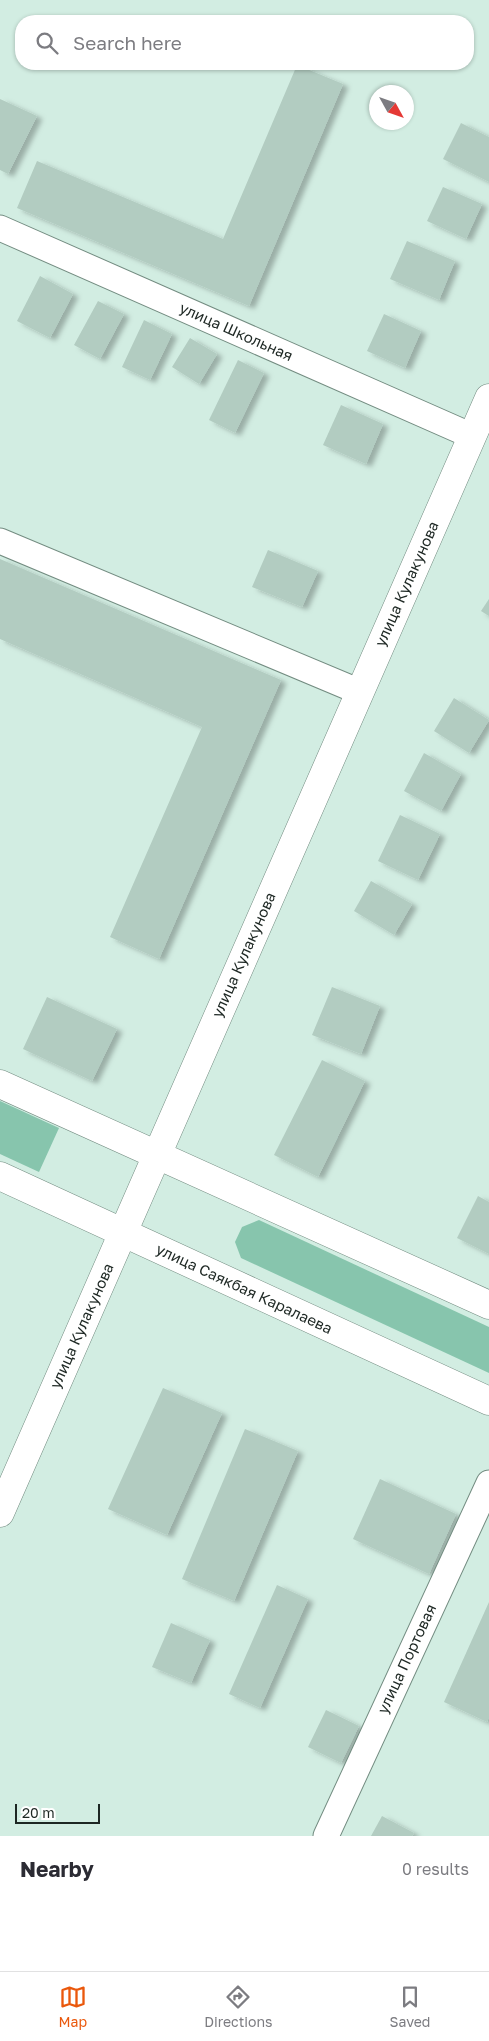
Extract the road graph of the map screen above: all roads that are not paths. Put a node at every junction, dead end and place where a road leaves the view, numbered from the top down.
1 (0, 228) edge
2 (489, 398) edge
3 (472, 436) junction
4 (0, 541) edge
5 (360, 692) junction
6 (0, 1084) edge
7 (156, 1156) junction
8 (0, 1176) edge
9 (123, 1233) junction
10 (489, 1305) edge
11 (489, 1401) edge
12 (489, 1483) edge
13 (0, 1513) edge
14 (326, 1836) edge

1 - 3 street, улица Школьная
2 - 3 street, улица Кулакунова
3 - 5 street, улица Кулакунова
4 - 5 street
5 - 7 street, улица Кулакунова
6 - 7 street
7 - 9 street, улица Кулакунова
7 - 10 street
8 - 9 street, улица Саякбая Каралаева
9 - 11 street, улица Саякбая Каралаева
9 - 13 street, улица Кулакунова
12 - 14 street, улица Портовая

